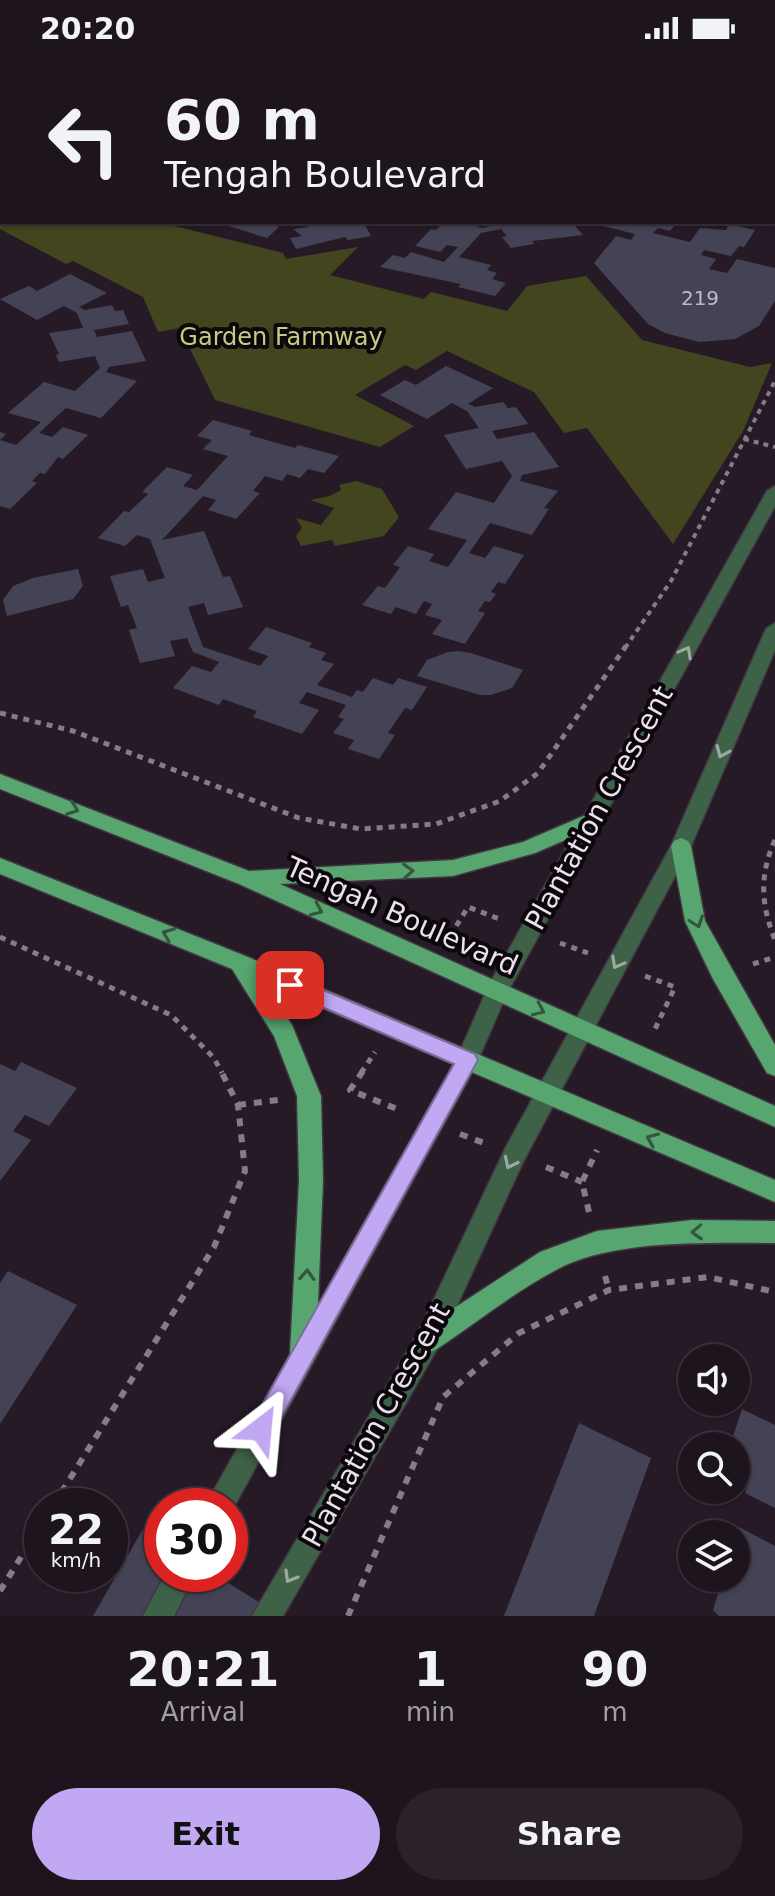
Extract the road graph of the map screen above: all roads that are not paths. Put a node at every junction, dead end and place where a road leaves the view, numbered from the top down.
1 (775, 491) edge
2 (775, 629) edge
3 (0, 781) edge
4 (595, 819) junction
5 (681, 846) junction
6 (0, 866) edge
7 (246, 878) junction
8 (240, 963) junction
9 (497, 991) junction
10 (581, 1029) junction
11 (467, 1060) junction
12 (775, 1066) edge
13 (549, 1095) junction
14 (775, 1117) edge
15 (775, 1191) edge
16 (775, 1232) edge
17 (428, 1340) junction
18 (303, 1353) junction
19 (229, 1488) edge
20 (171, 1592) edge
21 (158, 1616) edge
22 (267, 1616) edge

4 -> 1 street, Plantation Crescent
2 -> 5 street, Plantation Crescent
3 -> 7 main road, Tengah Boulevard
7 -> 4 main road
4 - 9 street, Plantation Crescent
5 -> 10 street, Plantation Crescent
5 -> 12 main road
8 -> 6 main road
7 -> 9 main road, Tengah Boulevard
8 - 11 main road
18 -> 8 main road
9 -> 10 main road, Tengah Boulevard
9 - 11 street, Plantation Crescent
10 - 13 street, Plantation Crescent
10 - 14 main road, Tengah Boulevard
11 - 13 main road
11 - 18 street, Plantation Crescent
15 -> 13 main road
13 -> 17 street, Plantation Crescent
16 -> 17 main road
17 -> 22 street, Plantation Crescent
18 - 19 street, Plantation Crescent
20 - 21 street

